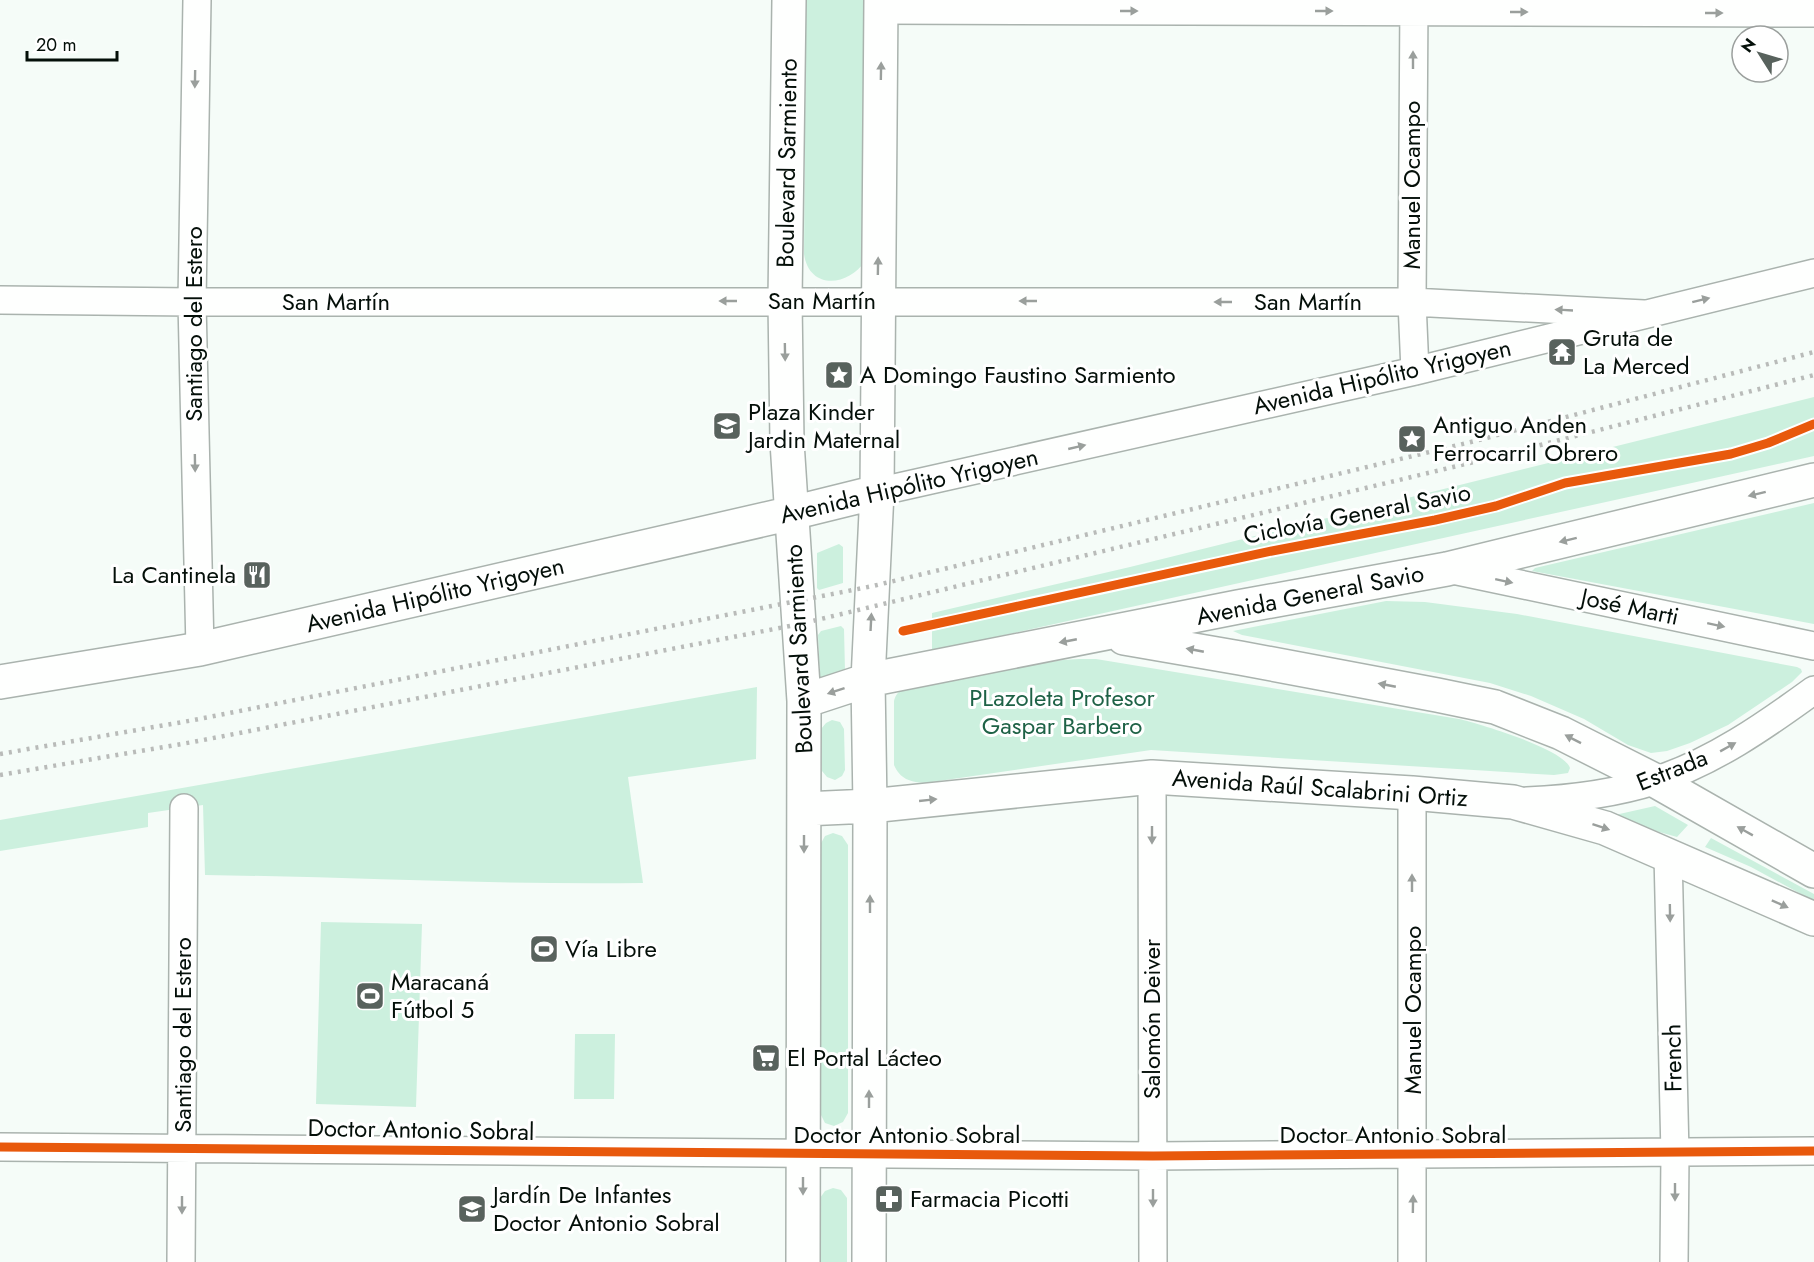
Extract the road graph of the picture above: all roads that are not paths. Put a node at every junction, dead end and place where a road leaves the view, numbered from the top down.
1 (196, 0) edge
2 (789, 0) edge
3 (881, 5) edge
4 (1414, 6) edge
5 (1814, 13) edge
6 (1814, 273) edge
7 (0, 300) edge
8 (785, 301) junction
9 (878, 301) junction
10 (1412, 302) junction
11 (192, 303) junction
12 (1644, 314) junction
13 (1415, 371) junction
14 (1814, 480) edge
15 (877, 492) junction
16 (792, 513) junction
17 (1447, 569) junction
18 (1101, 635) junction
19 (1814, 646) edge
20 (200, 649) junction
21 (868, 680) junction
22 (0, 682) edge
23 (1814, 690) edge
24 (804, 701) junction
25 (1152, 777) junction
26 (1656, 781) junction
27 (1412, 793) junction
28 (1513, 802) junction
29 (870, 806) junction
30 (184, 808) dead end
31 (804, 808) junction
32 (1668, 854) junction
33 (1814, 871) edge
34 (1814, 919) edge
35 (0, 1147) edge
36 (182, 1147) junction
37 (1814, 1151) edge
38 (803, 1154) junction
39 (868, 1154) junction
40 (1413, 1154) junction
41 (1675, 1154) junction
42 (1153, 1156) junction
43 (181, 1262) edge
44 (802, 1262) edge
45 (869, 1262) edge
46 (1153, 1262) edge
47 (1412, 1262) edge
48 (1674, 1262) edge

1 -> 11 street, Santiago del Estero
2 - 8 main road, Boulevard Sarmiento
3 -> 4 street
9 -> 3 main road
4 -> 5 street
10 -> 4 street, Manuel Ocampo
12 -> 6 street, Avenida Hipólito Yrigoyen
7 - 11 street, San Martín
8 - 9 street, San Martín
8 -> 11 street, San Martín
8 -> 16 main road, Boulevard Sarmiento
10 -> 9 street, San Martín
9 - 15 main road
12 -> 10 street, San Martín
10 - 13 street, Manuel Ocampo
11 -> 20 street, Santiago del Estero
12 - 13 street, Avenida Hipólito Yrigoyen
15 -> 13 street, Avenida Hipólito Yrigoyen
14 -> 17 main road, Avenida General Savio
15 - 16 main road, Avenida Hipólito Yrigoyen
21 -> 15 main road
16 - 20 main road, Avenida Hipólito Yrigoyen
16 - 24 main road, Boulevard Sarmiento
17 - 18 main road, Avenida General Savio
17 -> 19 street, José Marti
18 -> 21 main road, Avenida General Savio
26 -> 18 main road
20 - 22 main road, Avenida Hipólito Yrigoyen
21 -> 24 main road, Avenida General Savio
21 - 29 main road
26 -> 23 street, Estrada
24 - 31 main road, Boulevard Sarmiento
25 - 27 main road, Avenida Raúl Scalabrini Ortiz
29 -> 25 main road, Avenida Raúl Scalabrini Ortiz
25 -> 42 street, Salomón Deiver
26 - 28 street, Estrada
33 -> 26 main road
27 - 28 main road, Avenida Raúl Scalabrini Ortiz
40 -> 27 street, Manuel Ocampo
28 -> 32 main road, Avenida Raúl Scalabrini Ortiz
29 - 31 main road, Avenida Raúl Scalabrini Ortiz
39 -> 29 main road
30 - 36 street, Santiago del Estero
31 -> 38 main road, Boulevard Sarmiento
32 -> 34 main road, Avenida Raúl Scalabrini Ortiz
32 -> 41 street, French
35 - 36 street, Doctor Antonio Sobral
36 - 38 street, Doctor Antonio Sobral
36 -> 43 street, Santiago del Estero
37 - 41 street, Doctor Antonio Sobral
38 - 39 street, Doctor Antonio Sobral
38 -> 44 main road, Boulevard Sarmiento
39 - 42 street, Doctor Antonio Sobral
39 - 45 main road
40 - 41 street, Doctor Antonio Sobral
40 - 42 street, Doctor Antonio Sobral
47 -> 40 street, Manuel Ocampo
41 -> 48 street, French
42 -> 46 street, Salomón Deiver

